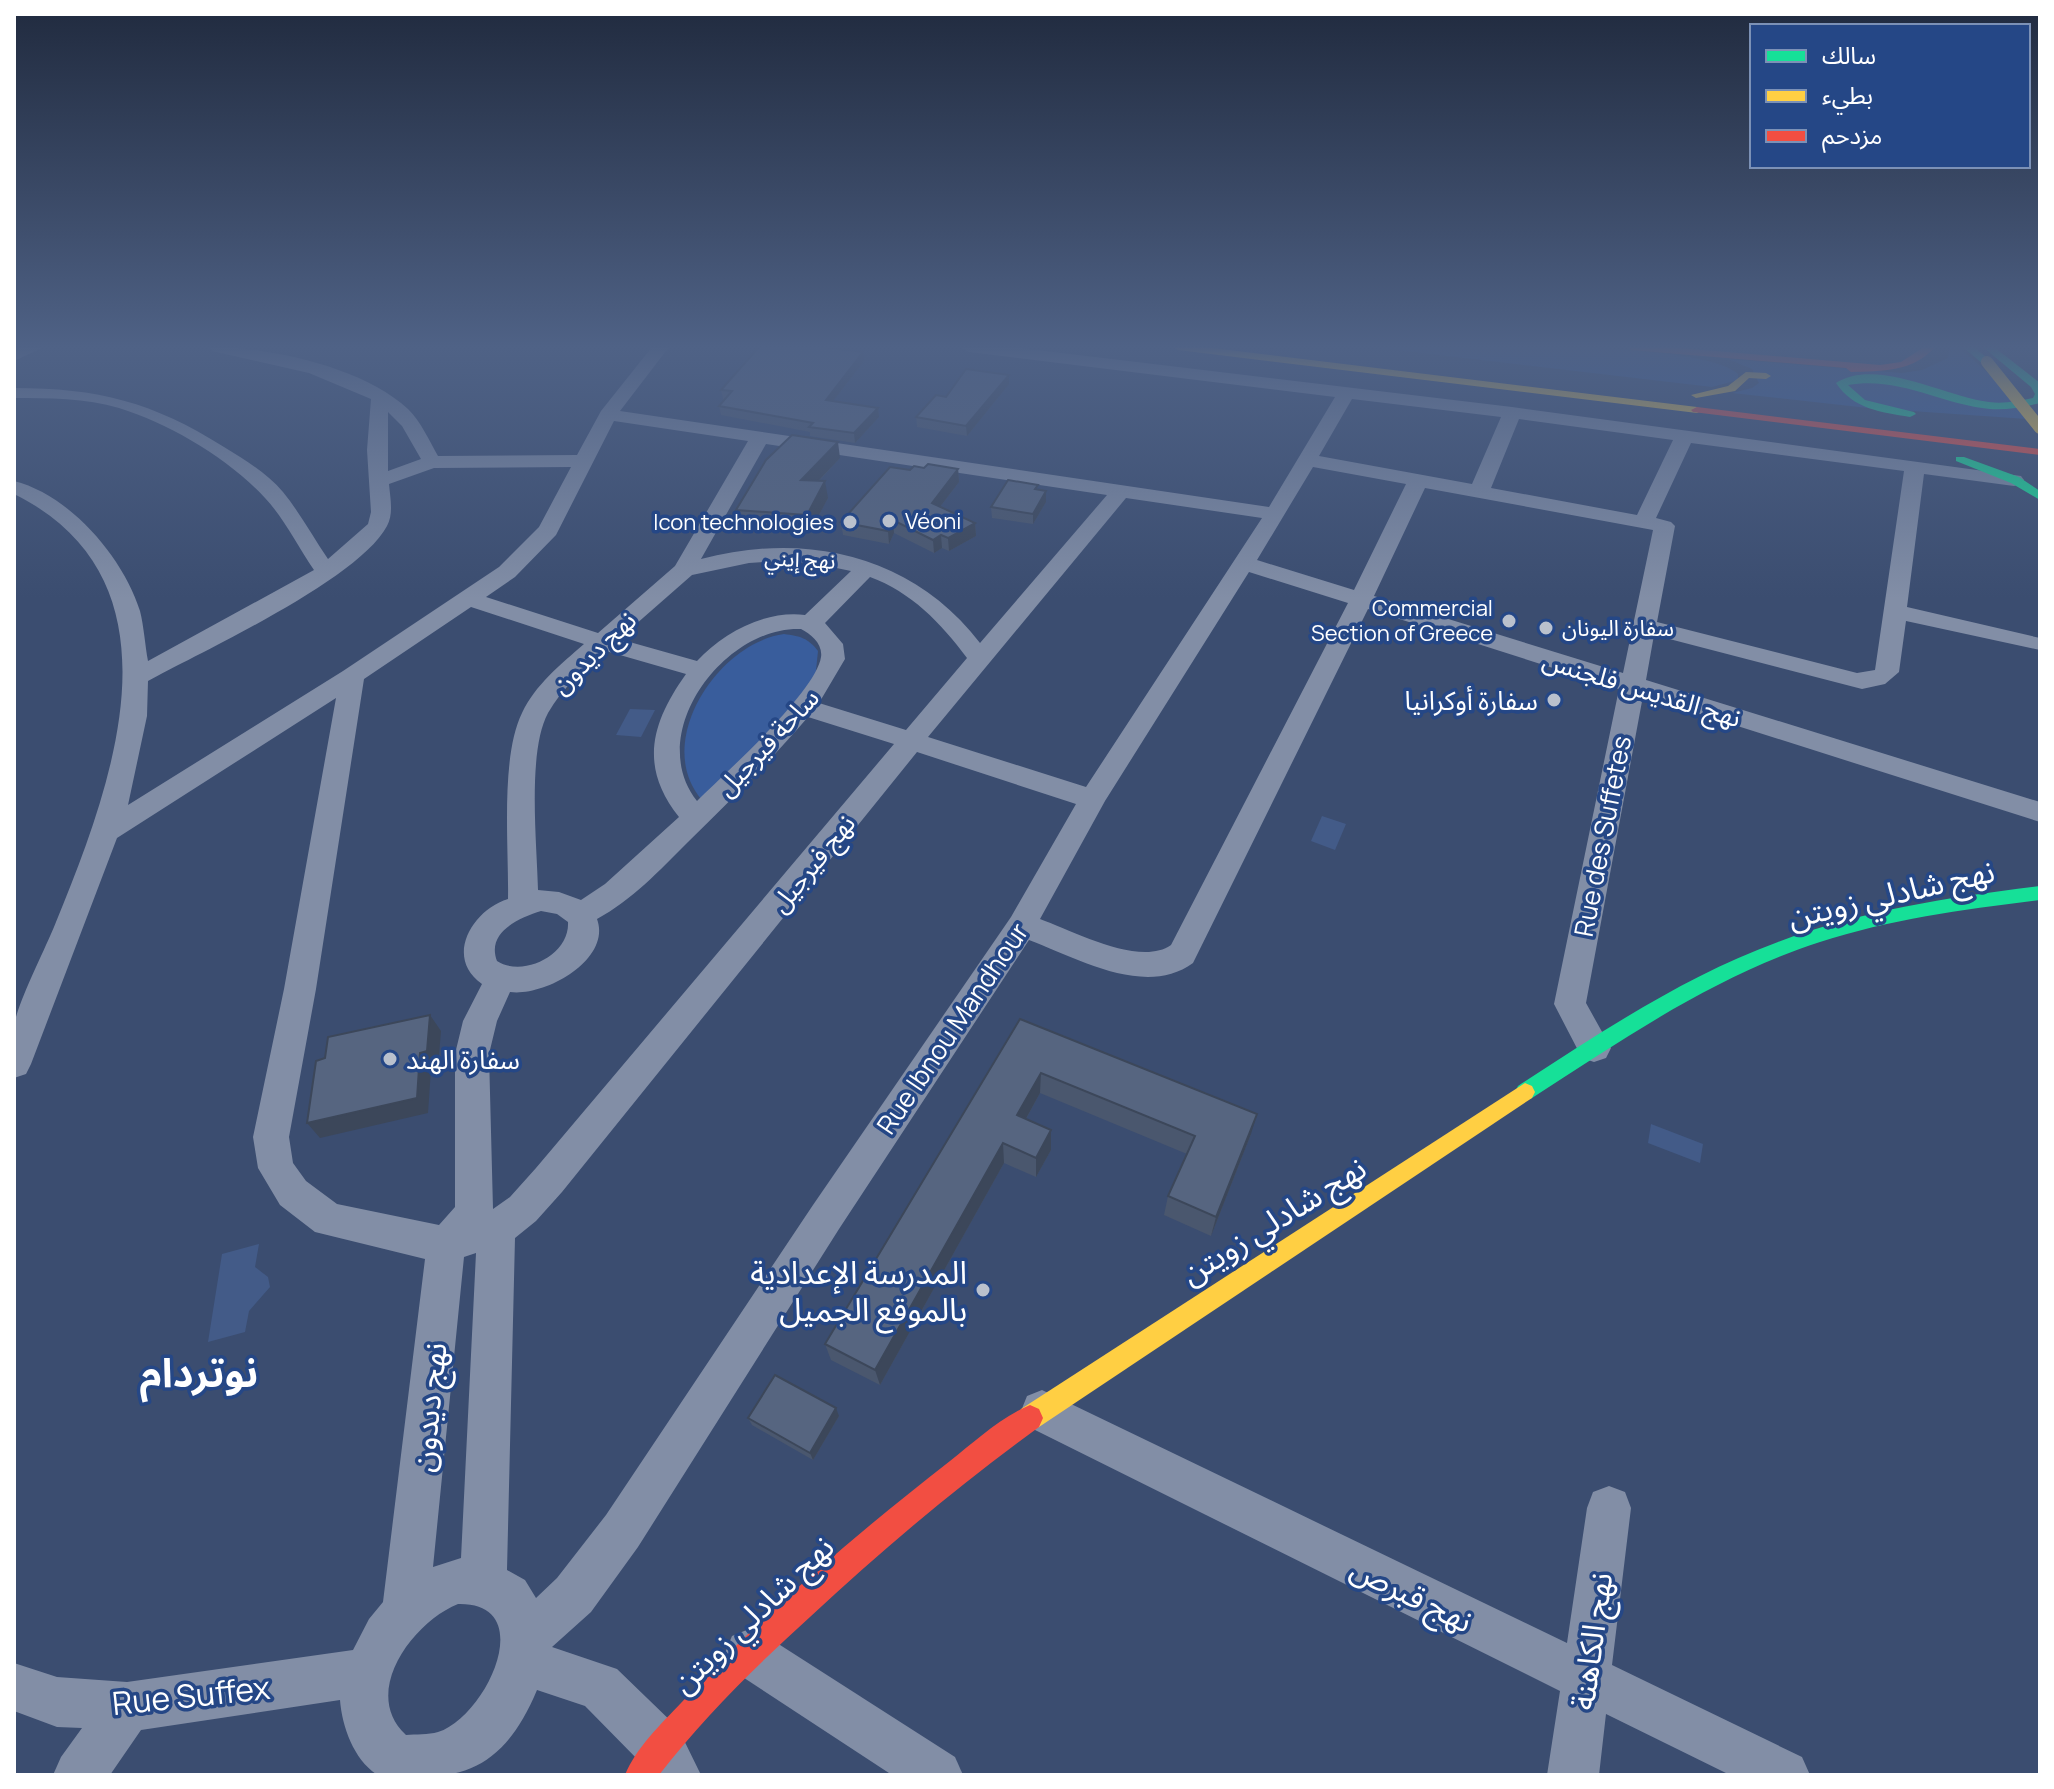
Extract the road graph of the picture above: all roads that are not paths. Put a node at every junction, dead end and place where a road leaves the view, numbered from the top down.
1 (185, 430) edge
2 (378, 430) edge
3 (413, 430) edge
4 (601, 430) edge
5 (715, 430) edge
6 (1325, 430) edge
7 (1505, 430) edge
8 (1644, 430) edge
9 (1830, 430) edge
10 (1872, 430) edge
11 (1997, 430) edge
12 (2040, 435) edge
13 (1685, 436) junction
14 (760, 437) junction
15 (2040, 452) edge
16 (1916, 456) junction
17 (1308, 460) junction
18 (586, 461) junction
19 (432, 462) junction
20 (381, 480) junction
21 (2015, 480) joint
22 (1418, 481) junction
23 (14, 487) edge
24 (1121, 491) junction
25 (1479, 491) junction
26 (2040, 496) edge
27 (1275, 514) junction
28 (1654, 524) junction
29 (1244, 563) junction
30 (867, 567) junction
31 (684, 570) junction
32 (326, 572) junction
33 (470, 599) junction
34 (1360, 599) junction
35 (1895, 611) junction
36 (811, 623) junction
37 (1646, 626) junction
38 (599, 641) junction
39 (2035, 644) dead end
40 (978, 657) junction
41 (700, 670) junction
42 (138, 676) junction
43 (352, 676) junction
44 (1631, 685) junction
45 (805, 707) junction
46 (912, 742) junction
47 (1092, 799) junction
48 (2040, 812) edge
49 (695, 817) junction
50 (108, 831) junction
51 (2040, 893) edge
52 (523, 903) junction
53 (580, 914) junction
54 (1022, 925) junction
55 (501, 978) junction
56 (1594, 1048) junction
57 (14, 1064) edge
58 (485, 1221) junction
59 (446, 1245) junction
60 (1042, 1411) junction
61 (1609, 1508) dead end
62 (483, 1582) junction
63 (405, 1611) junction
64 (524, 1650) junction
65 (749, 1653) junction
66 (369, 1672) junction
67 (1585, 1680) junction
68 (14, 1687) edge
69 (127, 1707) junction
70 (659, 1765) edge
71 (79, 1775) edge
72 (937, 1775) edge
73 (1573, 1775) edge
74 (1784, 1775) edge

1 - 32 street
2 - 20 street
3 - 19 street
4 - 18 street
5 - 14 street
6 - 17 street, Rue Ibnou Mandhour
7 - 25 street
8 - 13 street
9 - 16 main road
10 - 15 main road
11 - 12 main road
13 - 16 street
13 - 28 street, Rue des Suffetes
14 - 24 street
14 - 31 street, نهج ديدون
16 - 21 street
16 - 35 street
17 - 22 street
17 - 27 street, Rue Ibnou Mandhour
18 - 19 street
18 - 33 street
19 - 20 street
20 - 32 street
21 - 26 main road
22 - 25 street
22 - 34 street
23 - 42 street
24 - 27 street
24 - 40 street, نهج فيرجيل
25 - 28 street
27 - 29 street, Rue Ibnou Mandhour
28 - 37 street, Rue des Suffetes
29 - 34 street, نهج القديس فلجنس
29 - 47 street, Rue Ibnou Mandhour
30 - 31 street, نهج إيني
30 - 36 street
30 - 40 street, نهج إيني
31 - 38 street, نهج ديدون
32 - 42 street
33 - 38 street
33 - 43 street
34 - 44 street, نهج القديس فلجنس
34 - 54 street
35 - 37 street
35 - 39 street
36 - 41 street, ساحة فيرجيل
36 - 45 street, ساحة فيرجيل
37 - 44 street, Rue des Suffetes
38 - 41 street
38 - 52 street, نهج ديدون
40 - 46 street, نهج فيرجيل
41 - 49 street, ساحة فيرجيل
42 - 50 street
43 - 50 street
43 - 59 street
44 - 48 street, نهج القديس فلجنس
44 - 56 street, Rue des Suffetes
45 - 46 street
45 - 49 street, ساحة فيرجيل
46 - 47 street
46 - 58 street, نهج فيرجيل
47 - 54 street, Rue Ibnou Mandhour
49 - 53 street, ساحة فيرجيل
50 - 57 street
51 - 56 main road, نهج شادلي زويتن
52 - 53 street
52 - 55 street
53 - 55 street
54 - 64 street, Rue Ibnou Mandhour
55 - 58 street, نهج ديدون
56 - 60 main road, نهج شادلي زويتن
58 - 59 street
58 - 62 street, نهج ديدون
59 - 63 street, نهج ديدون
60 - 65 main road, نهج شادلي زويتن
60 - 67 street, نهج قبرص
61 - 67 street, نهج الكاهنة
62 - 63 street
62 - 64 street
63 - 66 street
64 - 66 street
64 - 70 street
65 - 70 main road, نهج شادلي زويتن
65 - 72 street
66 - 69 street, Rue Suffex
67 - 73 street, نهج الكاهنة
67 - 74 street, نهج قبرص
68 - 69 street, Rue Suffex
69 - 71 street

